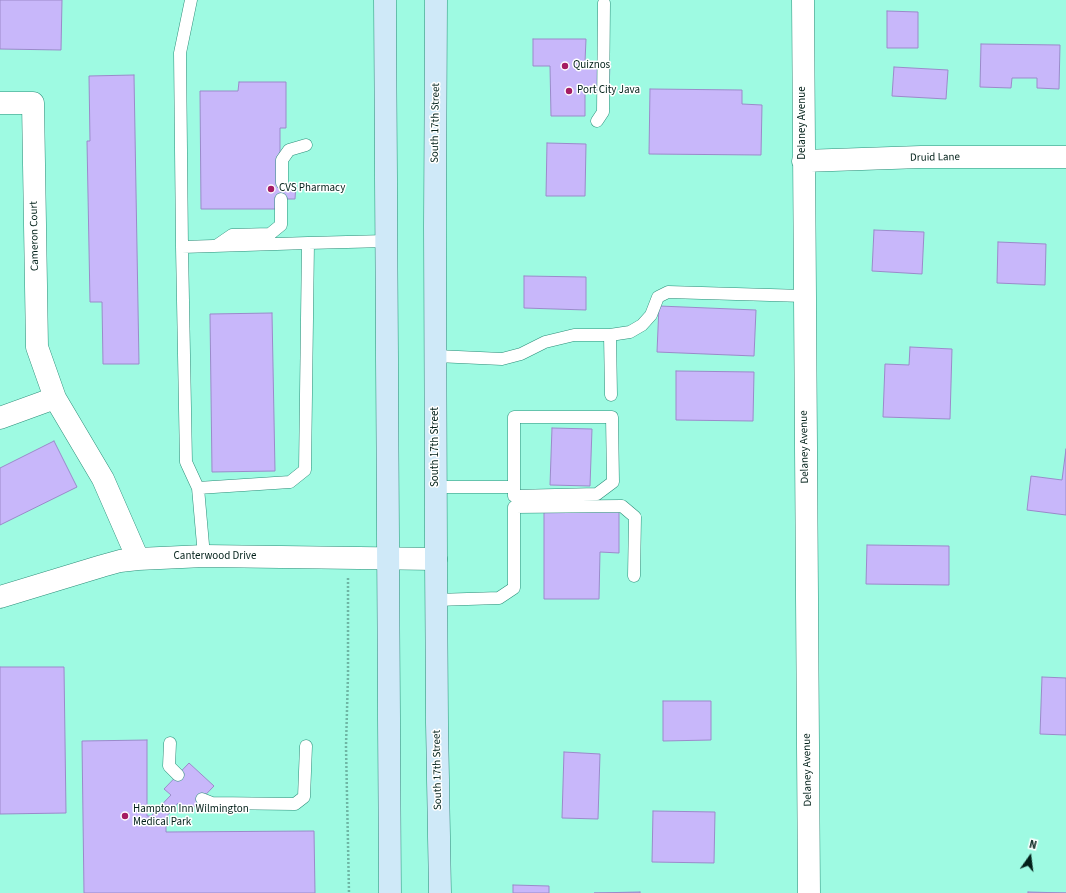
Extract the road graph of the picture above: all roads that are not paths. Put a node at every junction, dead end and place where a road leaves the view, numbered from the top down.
1 (191, 0) edge
2 (385, 0) edge
3 (436, 0) edge
4 (803, 0) edge
5 (604, 2) dead end
6 (0, 103) edge
7 (597, 121) dead end
8 (306, 145) dead end
9 (1066, 157) edge
10 (804, 161) junction
11 (282, 184) dead end
12 (282, 199) dead end
13 (386, 241) junction
14 (308, 243) junction
15 (214, 246) junction
16 (182, 247) junction
17 (804, 296) junction
18 (610, 335) junction
19 (436, 356) junction
20 (611, 395) dead end
21 (55, 398) junction
22 (0, 418) edge
23 (436, 487) junction
24 (514, 487) junction
25 (198, 488) junction
26 (204, 556) junction
27 (387, 558) junction
28 (138, 559) junction
29 (436, 559) junction
30 (634, 576) dead end
31 (0, 597) edge
32 (436, 600) junction
33 (170, 743) dead end
34 (306, 746) dead end
35 (178, 775) dead end
36 (202, 799) dead end
37 (390, 893) edge
38 (440, 893) edge
39 (809, 893) edge

1 - 16 lane
2 - 13 main road
3 - 19 main road, South 17th Street
4 - 10 street, Delaney Avenue
5 - 7 lane
6 - 21 street, Cameron Court
8 - 11 lane
9 - 10 street, Druid Lane
10 - 17 street, Delaney Avenue
12 - 15 lane
13 - 14 lane
13 - 27 main road
14 - 15 lane
14 - 25 lane
15 - 16 lane
16 - 25 lane
17 - 18 lane
17 - 39 street, Delaney Avenue
18 - 19 lane
18 - 20 lane
19 - 23 main road, South 17th Street
21 - 22 street
21 - 28 street, Cameron Court
23 - 24 lane
23 - 29 main road, South 17th Street
24 - 24 lane
25 - 26 lane
26 - 27 street, Canterwood Drive
26 - 28 street, Canterwood Drive
27 - 29 street, Canterwood Drive
27 - 37 main road
28 - 31 street, Canterwood Drive
29 - 32 main road, South 17th Street
30 - 32 lane
32 - 38 main road, South 17th Street
33 - 35 lane
34 - 36 lane

